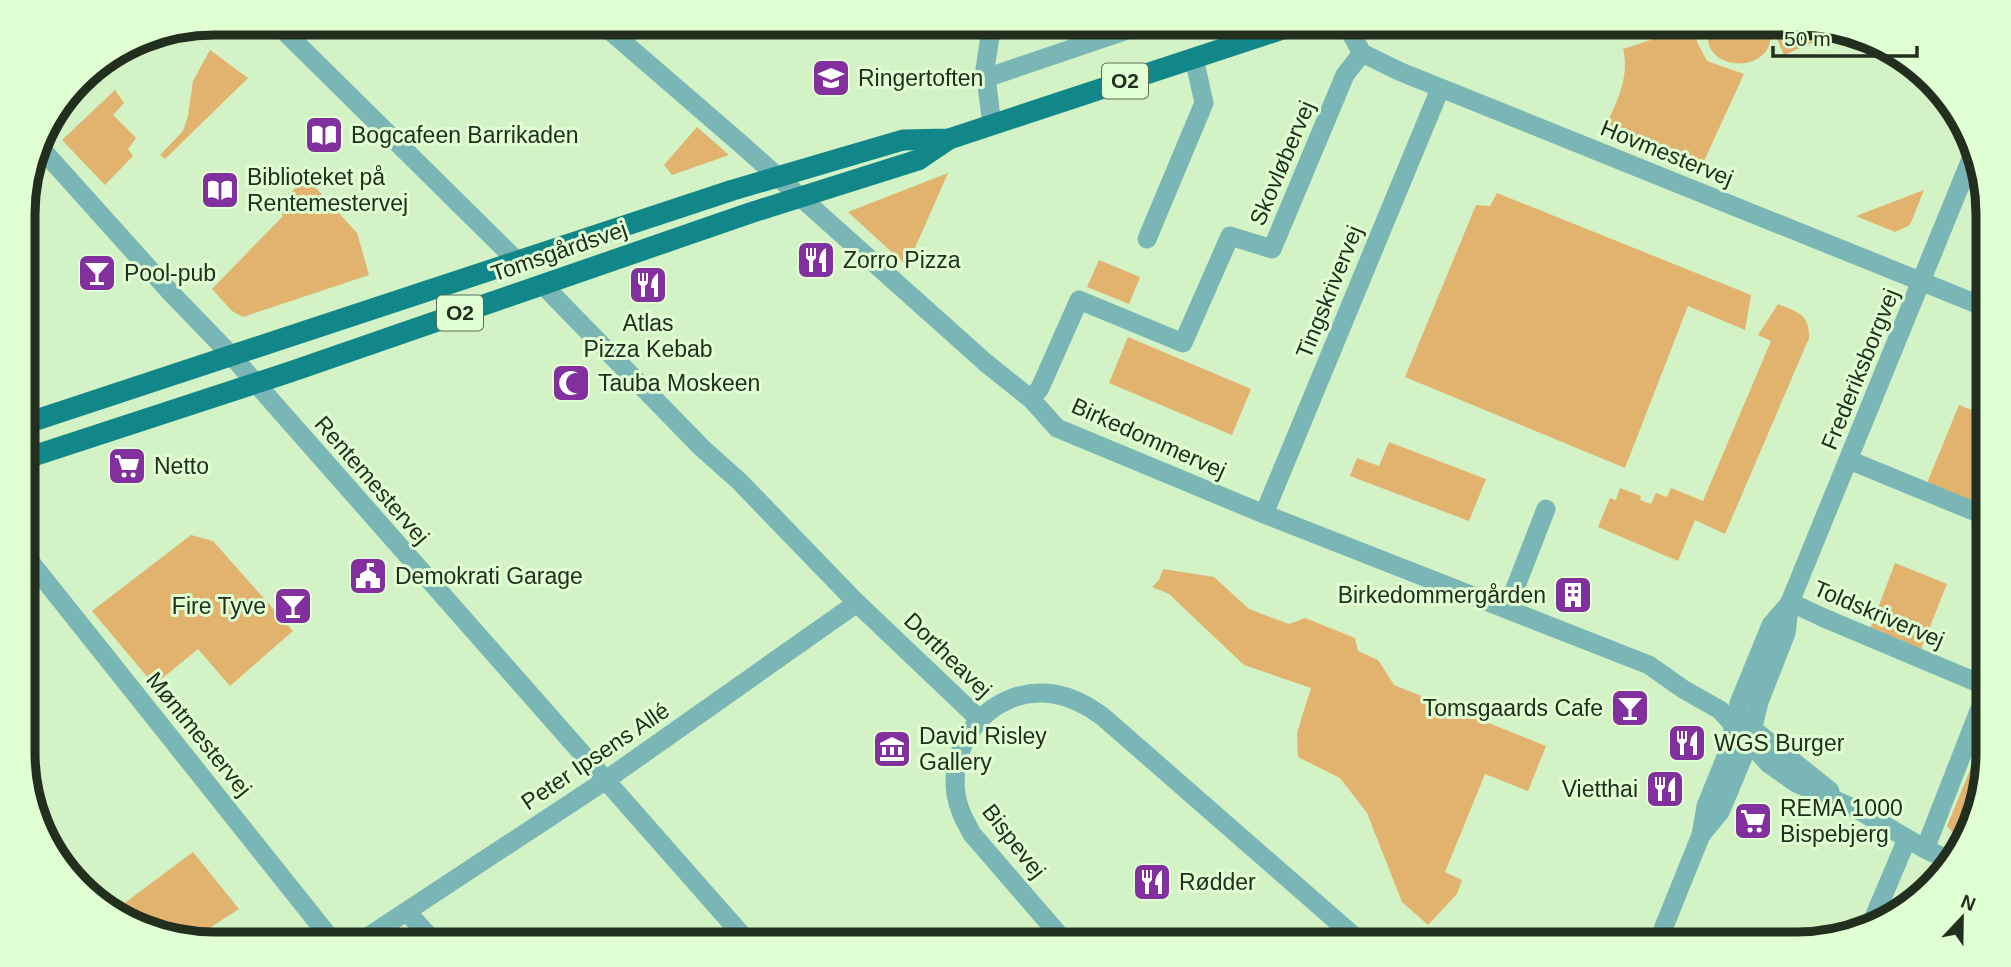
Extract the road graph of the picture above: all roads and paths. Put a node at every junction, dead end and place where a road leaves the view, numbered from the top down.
1 (288, 35) edge
2 (620, 35) edge
3 (990, 35) edge
4 (1113, 35) edge
5 (1252, 35) edge
6 (1352, 35) edge
7 (1362, 53) junction
8 (1194, 58) junction
9 (986, 78) junction
10 (1440, 89) junction
11 (992, 125) junction
12 (949, 139) junction
13 (46, 154) edge
14 (1969, 165) edge
15 (778, 177) junction
16 (799, 197) junction
17 (1147, 239) dead end
18 (518, 262) junction
19 (1922, 282) junction
20 (543, 285) junction
21 (1976, 304) edge
22 (231, 355) junction
23 (254, 383) junction
24 (1031, 399) junction
25 (35, 420) edge
26 (35, 455) edge
27 (1849, 460) junction
28 (1546, 509) dead end
29 (1976, 512) edge
30 (1264, 514) junction
31 (35, 568) edge
32 (1790, 602) junction
33 (857, 603) junction
34 (1507, 609) junction
35 (1976, 682) edge
36 (1976, 718) edge
37 (979, 719) junction
38 (1745, 733) junction
39 (606, 780) junction
40 (1908, 839) junction
41 (1925, 849) junction
42 (1942, 857) edge
43 (407, 912) junction
44 (1876, 913) edge
45 (325, 932) edge
46 (376, 932) edge
47 (425, 932) edge
48 (739, 932) edge
49 (1057, 932) edge
50 (1349, 932) edge
51 (1662, 932) edge

1 - 18 street
2 - 15 street, Birkedommervej
3 - 9 street
4 - 9 street
5 - 8 main road, Tomsgårdsvej / O2
6 - 7 street
7 - 10 street, Hovmestervej
7 - 24 street, Skovløbervej
8 - 11 main road, Tomsgårdsvej / O2
8 - 17 street
9 - 11 street
10 - 19 street, Hovmestervej
10 - 30 street, Tingskrivervej
11 - 12 main road, Tomsgårdsvej / O2
12 - 15 main road, Tomsgårdsvej / O2
12 - 16 main road, Tomsgårdsvej / O2
13 - 22 street, Rentemestervej
14 - 19 street, Frederiksborgvej
15 - 16 street, Birkedommervej
15 - 18 main road, Tomsgårdsvej / O2
16 - 20 main road, Tomsgårdsvej / O2
16 - 24 street, Birkedommervej
18 - 22 main road, Tomsgårdsvej / O2
19 - 21 street, Hovmestervej
19 - 27 street, Frederiksborgvej
20 - 23 main road, Tomsgårdsvej / O2
20 - 33 street, Dortheavej
22 - 23 street, Rentemestervej
22 - 25 main road, Tomsgårdsvej / O2
23 - 26 main road, Tomsgårdsvej / O2
23 - 39 street, Rentemestervej
24 - 30 street, Birkedommervej
27 - 29 street
27 - 32 street, Frederiksborgvej
28 - 34 street
30 - 34 street, Birkedommervej
31 - 45 street, Møntmestervej
32 - 35 street, Toldskrivervej
32 - 38 street, Frederiksborgvej
33 - 37 street, Dortheavej
33 - 39 street, Peter Ipsens Allé
34 - 38 street, Birkedommervej
36 - 41 street
37 - 49 street, Bispevej
37 - 50 street, Dortheavej
38 - 40 street, Birkedommervej
38 - 51 street, Frederiksborgvej
39 - 43 street, Peter Ipsens Allé
39 - 48 street, Rentemestervej
40 - 41 street, Birkedommervej
40 - 44 street
41 - 42 street, Birkedommervej
43 - 46 street, Peter Ipsens Allé
43 - 47 street

